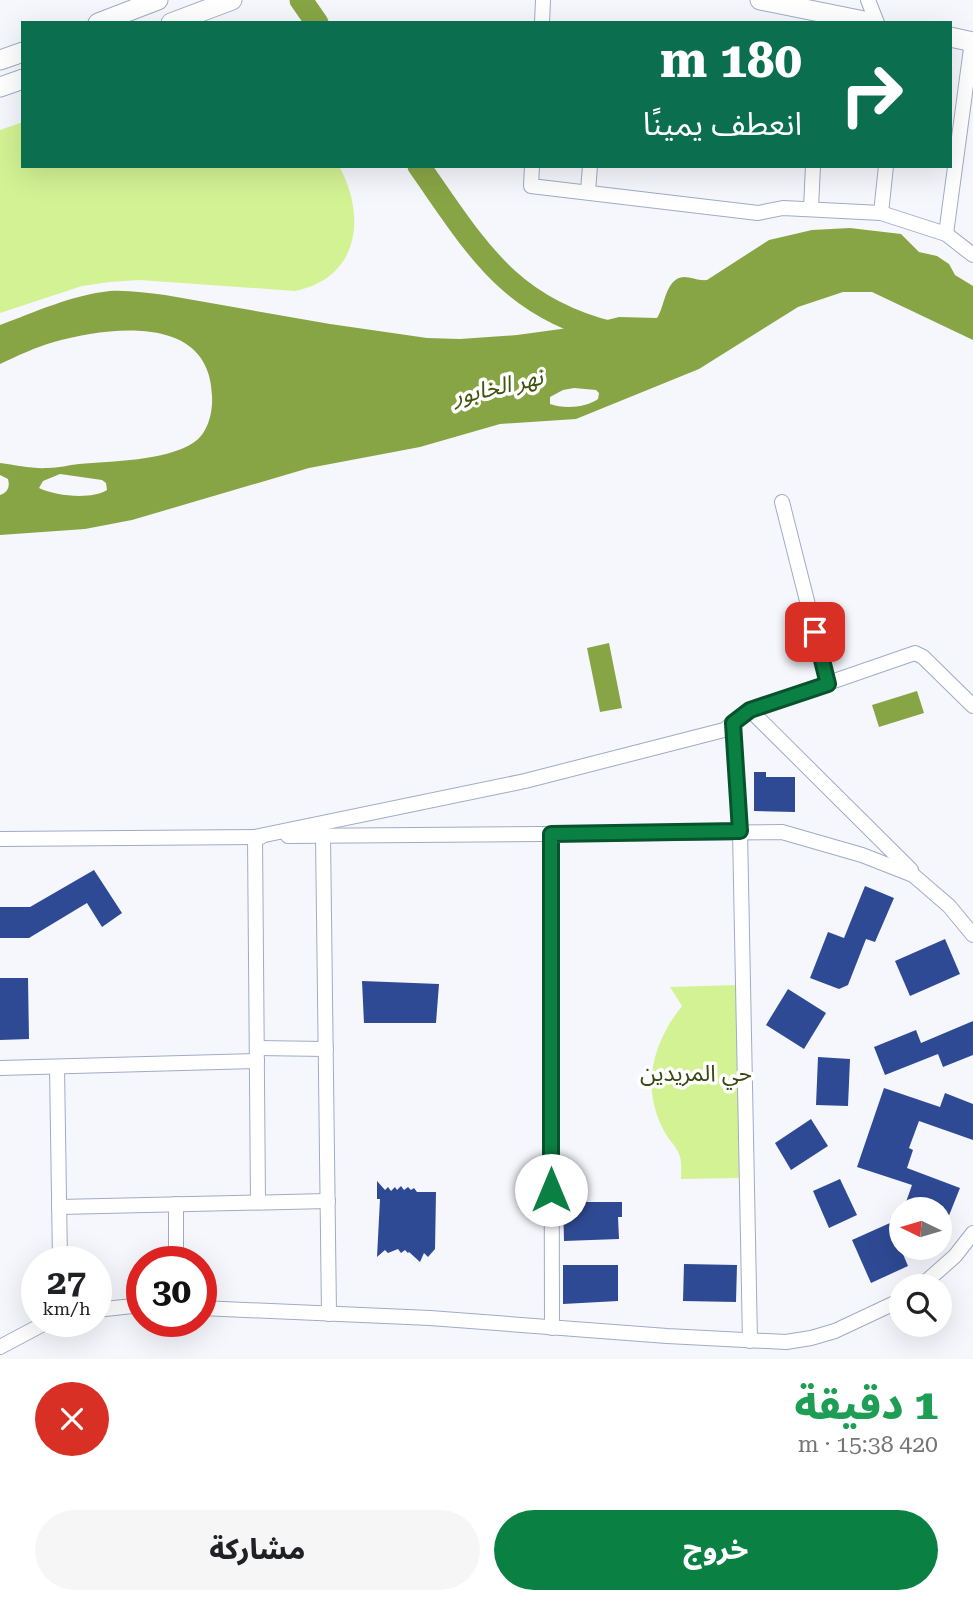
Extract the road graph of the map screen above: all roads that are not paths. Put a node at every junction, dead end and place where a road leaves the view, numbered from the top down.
1 (158, 0) edge
2 (232, 0) edge
3 (543, 0) edge
4 (760, 0) edge
5 (868, 0) edge
6 (818, 17) edge
7 (104, 21) edge
8 (176, 21) edge
9 (542, 21) edge
10 (857, 21) edge
11 (875, 21) edge
12 (952, 37) edge
13 (972, 42) edge
14 (21, 53) edge
15 (0, 60) edge
16 (21, 80) edge
17 (0, 87) edge
18 (532, 168) edge
19 (590, 168) edge
20 (813, 168) edge
21 (886, 168) edge
22 (588, 191) junction
23 (811, 208) junction
24 (881, 213) junction
25 (946, 234) junction
26 (973, 256) edge
27 (782, 502) dead end
28 (828, 684) junction
29 (973, 706) edge
30 (750, 710) junction
31 (733, 723) junction
32 (740, 831) junction
33 (551, 834) junction
34 (323, 836) junction
35 (255, 837) junction
36 (0, 839) edge
37 (932, 890) junction
38 (973, 935) edge
39 (326, 1049) junction
40 (257, 1055) junction
41 (57, 1066) junction
42 (0, 1068) edge
43 (328, 1201) junction
44 (258, 1202) junction
45 (176, 1204) junction
46 (60, 1207) junction
47 (973, 1233) edge
48 (60, 1246) edge
49 (176, 1246) edge
50 (934, 1274) edge
51 (889, 1306) edge
52 (217, 1309) edge
53 (329, 1314) junction
54 (552, 1328) junction
55 (21, 1336) edge
56 (750, 1341) junction
57 (0, 1347) edge

1 - 7 street
2 - 8 street
3 - 9 street
4 - 6 street
5 - 11 street
6 - 10 street
12 - 13 street
13 - 25 street
14 - 15 street
16 - 17 street
18 - 22 street
19 - 22 street
20 - 23 street
21 - 24 street
22 - 23 street
23 - 24 street
24 - 25 street
25 - 26 street
27 - 28 street
28 - 29 street
28 - 30 street
30 - 31 street
30 - 37 street
31 - 32 street
31 - 35 street
32 - 33 street
32 - 37 street
32 - 56 street
33 - 34 street
33 - 54 street
34 - 35 street
34 - 39 street
35 - 36 street
35 - 40 street
37 - 38 street
39 - 40 street
39 - 43 street
40 - 41 street
40 - 44 street
41 - 42 street
41 - 46 street
43 - 44 street
43 - 53 street
44 - 45 street
45 - 46 street
45 - 49 street
46 - 48 street
47 - 50 street
51 - 56 street
52 - 53 street
53 - 54 street
54 - 56 street
55 - 57 street

